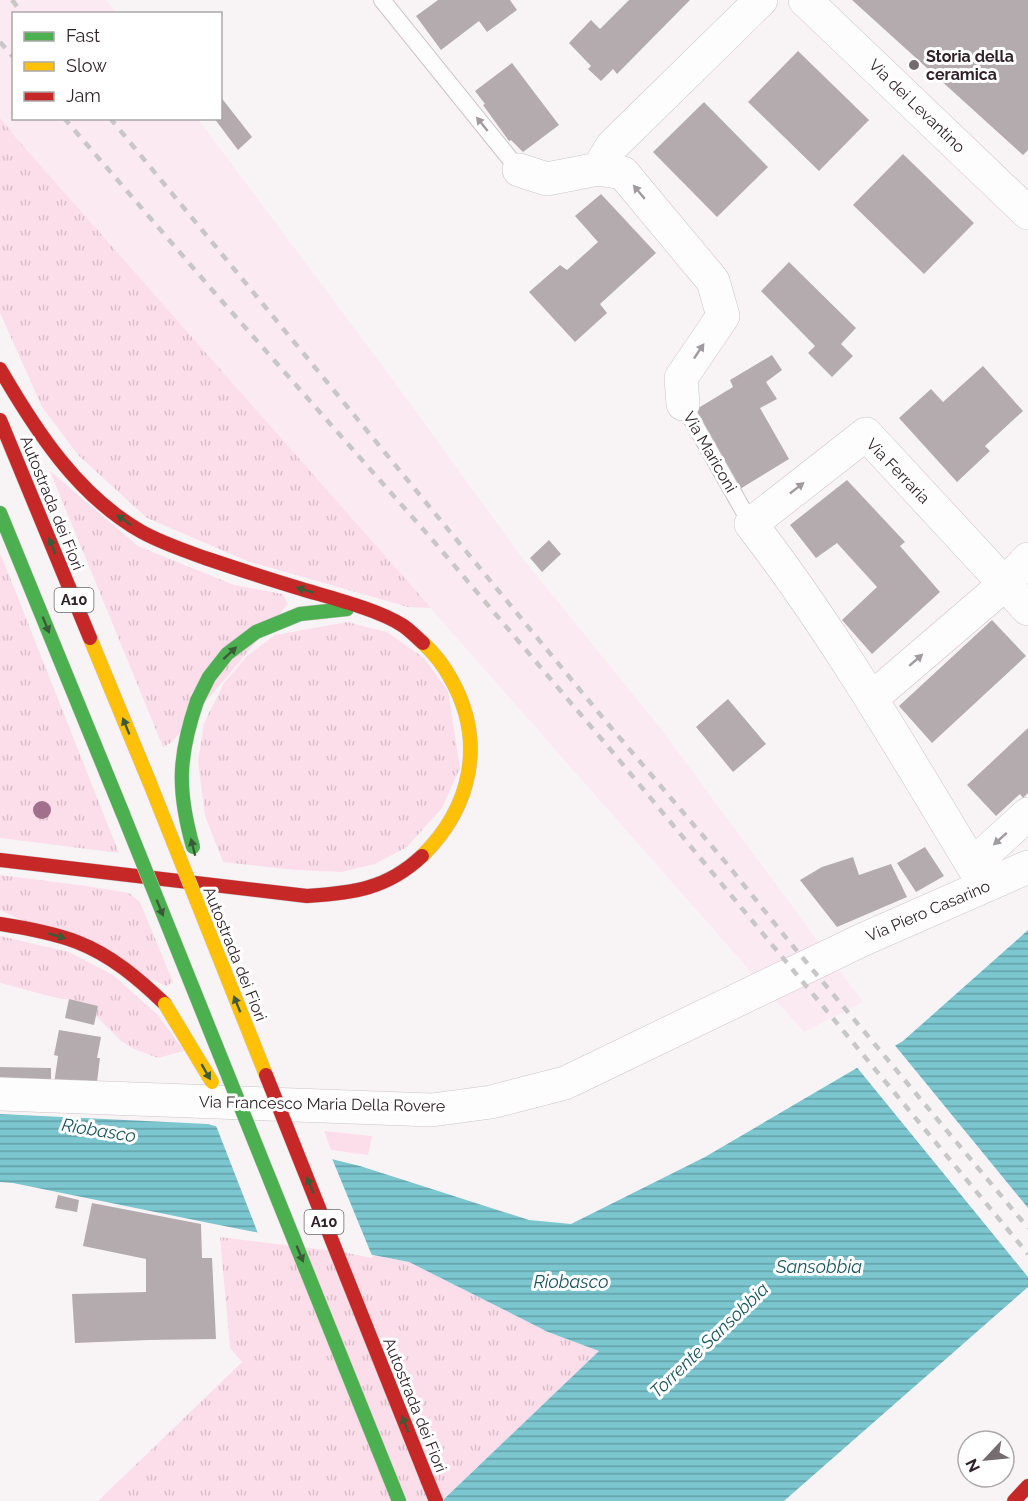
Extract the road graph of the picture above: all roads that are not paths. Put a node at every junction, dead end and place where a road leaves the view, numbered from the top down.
1 (382, 0) edge
2 (760, 0) edge
3 (805, 0) edge
4 (598, 169) junction
5 (519, 170) joint
6 (1028, 213) edge
7 (0, 369) edge
8 (683, 404) joint
9 (0, 420) edge
10 (0, 513) edge
11 (751, 524) junction
12 (1028, 559) edge
13 (1005, 584) junction
14 (361, 607) junction
15 (1028, 609) edge
16 (872, 698) junction
17 (1028, 814) edge
18 (0, 860) edge
19 (1028, 867) edge
20 (978, 876) junction
21 (0, 924) edge
22 (829, 955) joint
23 (222, 965) junction
24 (0, 1094) edge
25 (270, 1180) junction
26 (1028, 1486) edge
27 (399, 1501) edge
28 (436, 1501) edge
29 (1014, 1501) edge

5 -> 1 lane, Via Mariconi
2 - 4 street
3 - 6 street, Via dei Levantino
4 - 5 street, Via Mariconi
8 -> 4 street, Via Mariconi
14 -> 7 main road
8 - 11 lane, Via Mariconi
23 -> 9 main road, Autostrada dei Fiori / A10, bridge
10 -> 25 main road, A10, bridge
11 -> 13 street, Via Ferraria
11 - 16 street, Via Mariconi
12 - 13 street
13 - 15 street, Via Ferraria
16 -> 13 street
14 - 18 main road
23 -> 14 main road, bridge
16 - 20 street, Via Mariconi
17 -> 20 street, Via Piero Casarino
19 - 20 street, Via Piero Casarino
20 - 22 street, Via Piero Casarino
21 -> 25 main road, bridge
22 - 24 street, Via Francesco Maria Della Rovere
28 -> 23 main road, Autostrada dei Fiori / A10, bridge
25 -> 27 main road, A10
26 - 29 main road

